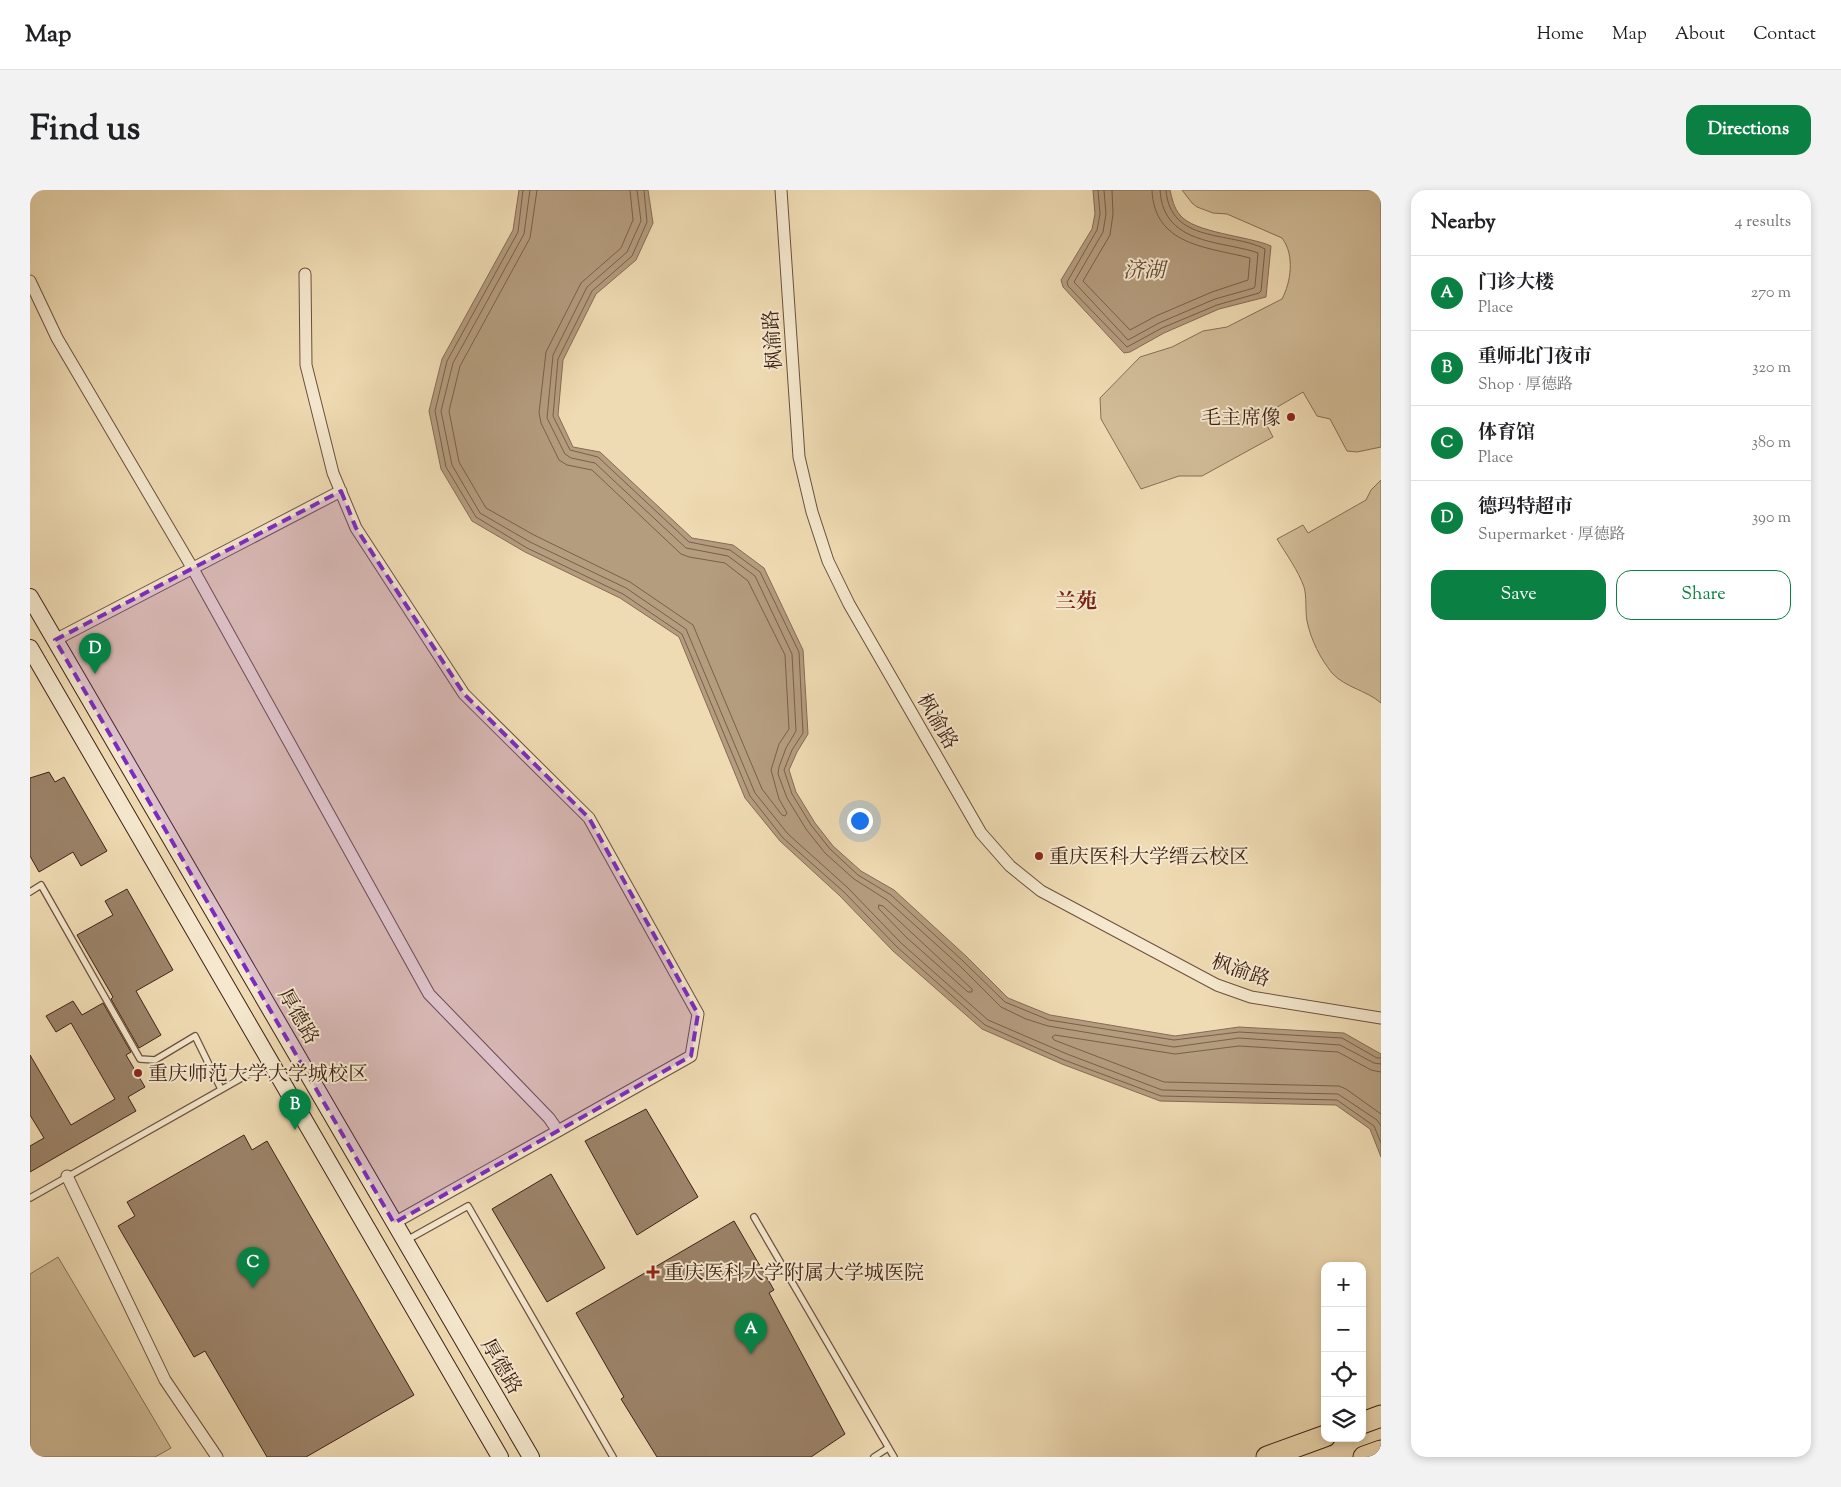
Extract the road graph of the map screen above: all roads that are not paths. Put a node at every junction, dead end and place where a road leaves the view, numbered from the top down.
1 (781, 190) edge
2 (305, 274) dead end
3 (30, 281) edge
4 (341, 491) junction
5 (192, 569) junction
6 (30, 597) edge
7 (55, 640) junction
8 (30, 648) edge
9 (30, 892) edge
10 (1381, 1018) edge
11 (271, 1062) junction
12 (221, 1090) junction
13 (558, 1131) junction
14 (67, 1176) junction
15 (30, 1198) edge
16 (754, 1216) dead end
17 (394, 1223) junction
18 (405, 1242) junction
19 (1381, 1416) edge
20 (1366, 1422) edge
21 (1321, 1437) edge
22 (888, 1448) junction
23 (1381, 1451) edge
24 (217, 1457) edge
25 (500, 1457) edge
26 (531, 1457) edge
27 (613, 1457) edge
28 (874, 1457) edge
29 (894, 1457) edge
30 (1267, 1457) edge
31 (1364, 1457) edge

1 - 10 street, 枫渝路
2 - 4 street
3 - 5 street
4 - 5 street
4 - 13 street
5 - 7 street
5 - 13 street
6 - 7 main road, 厚德路
7 - 17 main road, 厚德路
8 - 11 main road
9 - 12 lane
11 - 12 lane
11 - 25 main road
12 - 14 lane
13 - 17 street
14 - 15 lane
14 - 24 street
16 - 22 lane
17 - 18 main road, 厚德路
18 - 26 main road, 厚德路
18 - 27 lane
19 - 20 highway
21 - 30 highway
22 - 28 lane
22 - 29 lane
23 - 31 highway

